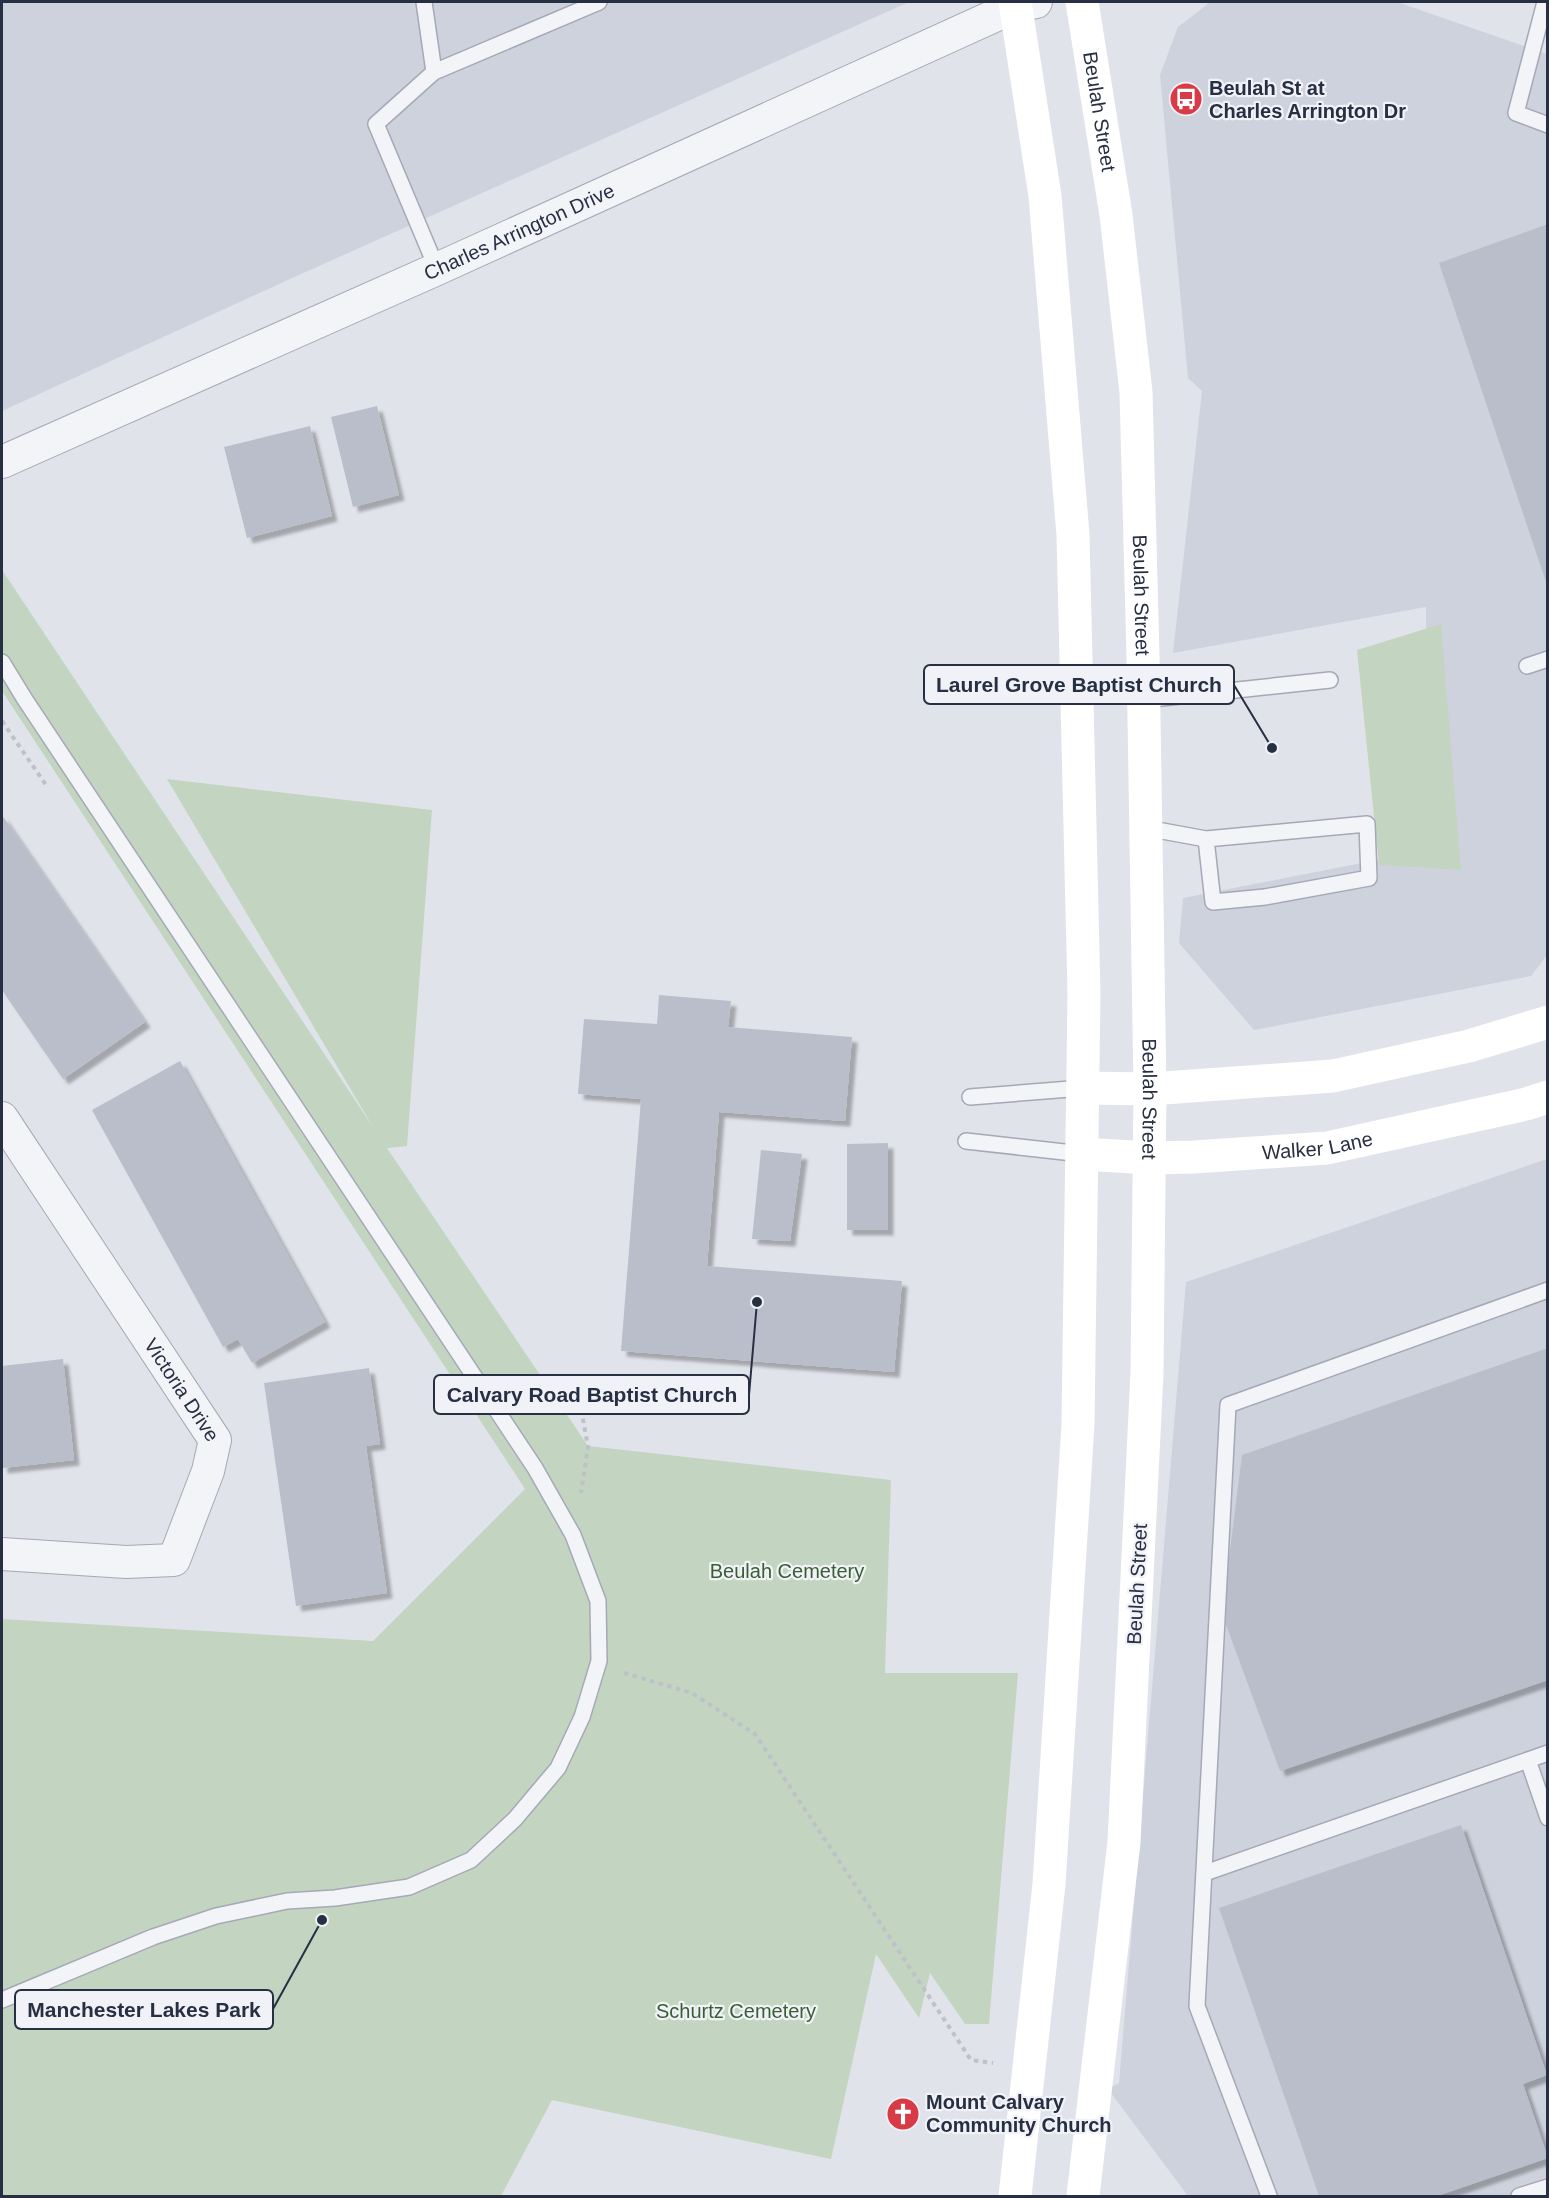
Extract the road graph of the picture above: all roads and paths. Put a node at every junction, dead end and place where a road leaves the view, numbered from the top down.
1 (424, 2) edge
2 (599, 2) edge
3 (1082, 2) edge
4 (1545, 2) edge
5 (1022, 3) edge
6 (434, 72) junction
7 (1548, 125) edge
8 (437, 269) junction
9 (2, 462) edge
10 (1548, 659) edge
11 (2, 662) edge
12 (1527, 666) dead end
13 (1330, 680) dead end
14 (1143, 700) junction
15 (1146, 828) junction
16 (1206, 839) junction
17 (1548, 1022) edge
18 (1083, 1088) junction
19 (1150, 1089) junction
20 (1548, 1096) edge
21 (970, 1097) dead end
22 (2, 1118) edge
23 (966, 1141) dead end
24 (1082, 1154) junction
25 (1150, 1158) junction
26 (1548, 1290) edge
27 (578, 1392) dead end
28 (573, 1535) junction
29 (2, 1554) edge
30 (597, 1668) junction
31 (1548, 1753) edge
32 (1528, 1760) junction
33 (1548, 1818) edge
34 (1204, 1873) junction
35 (2, 2000) edge
36 (997, 2063) dead end
37 (1548, 2187) edge
38 (1016, 2196) edge
39 (1083, 2196) edge
40 (1269, 2196) edge
41 (1520, 2196) edge

1 - 6 lane
2 - 6 lane
3 - 14 main road, Beulah Street
4 - 7 lane
5 - 8 street, Charles Arrington Drive
5 - 18 main road
6 - 8 lane
8 - 9 street, Charles Arrington Drive
10 - 12 lane
11 - 28 lane
13 - 14 lane
14 - 15 main road, Beulah Street
15 - 16 lane
15 - 19 main road, Beulah Street
16 - 16 lane
17 - 19 main road
18 - 19 main road
18 - 21 lane
18 - 24 main road
19 - 25 main road, Beulah Street
20 - 25 main road, Walker Lane
22 - 29 street, Victoria Drive
23 - 24 lane
24 - 25 main road, Walker Lane
24 - 38 main road
25 - 39 main road, Beulah Street
26 - 34 lane
27 - 28 path
28 - 30 lane
30 - 35 lane
30 - 36 path
31 - 32 lane
32 - 33 lane
32 - 34 lane
34 - 40 lane
37 - 41 lane

